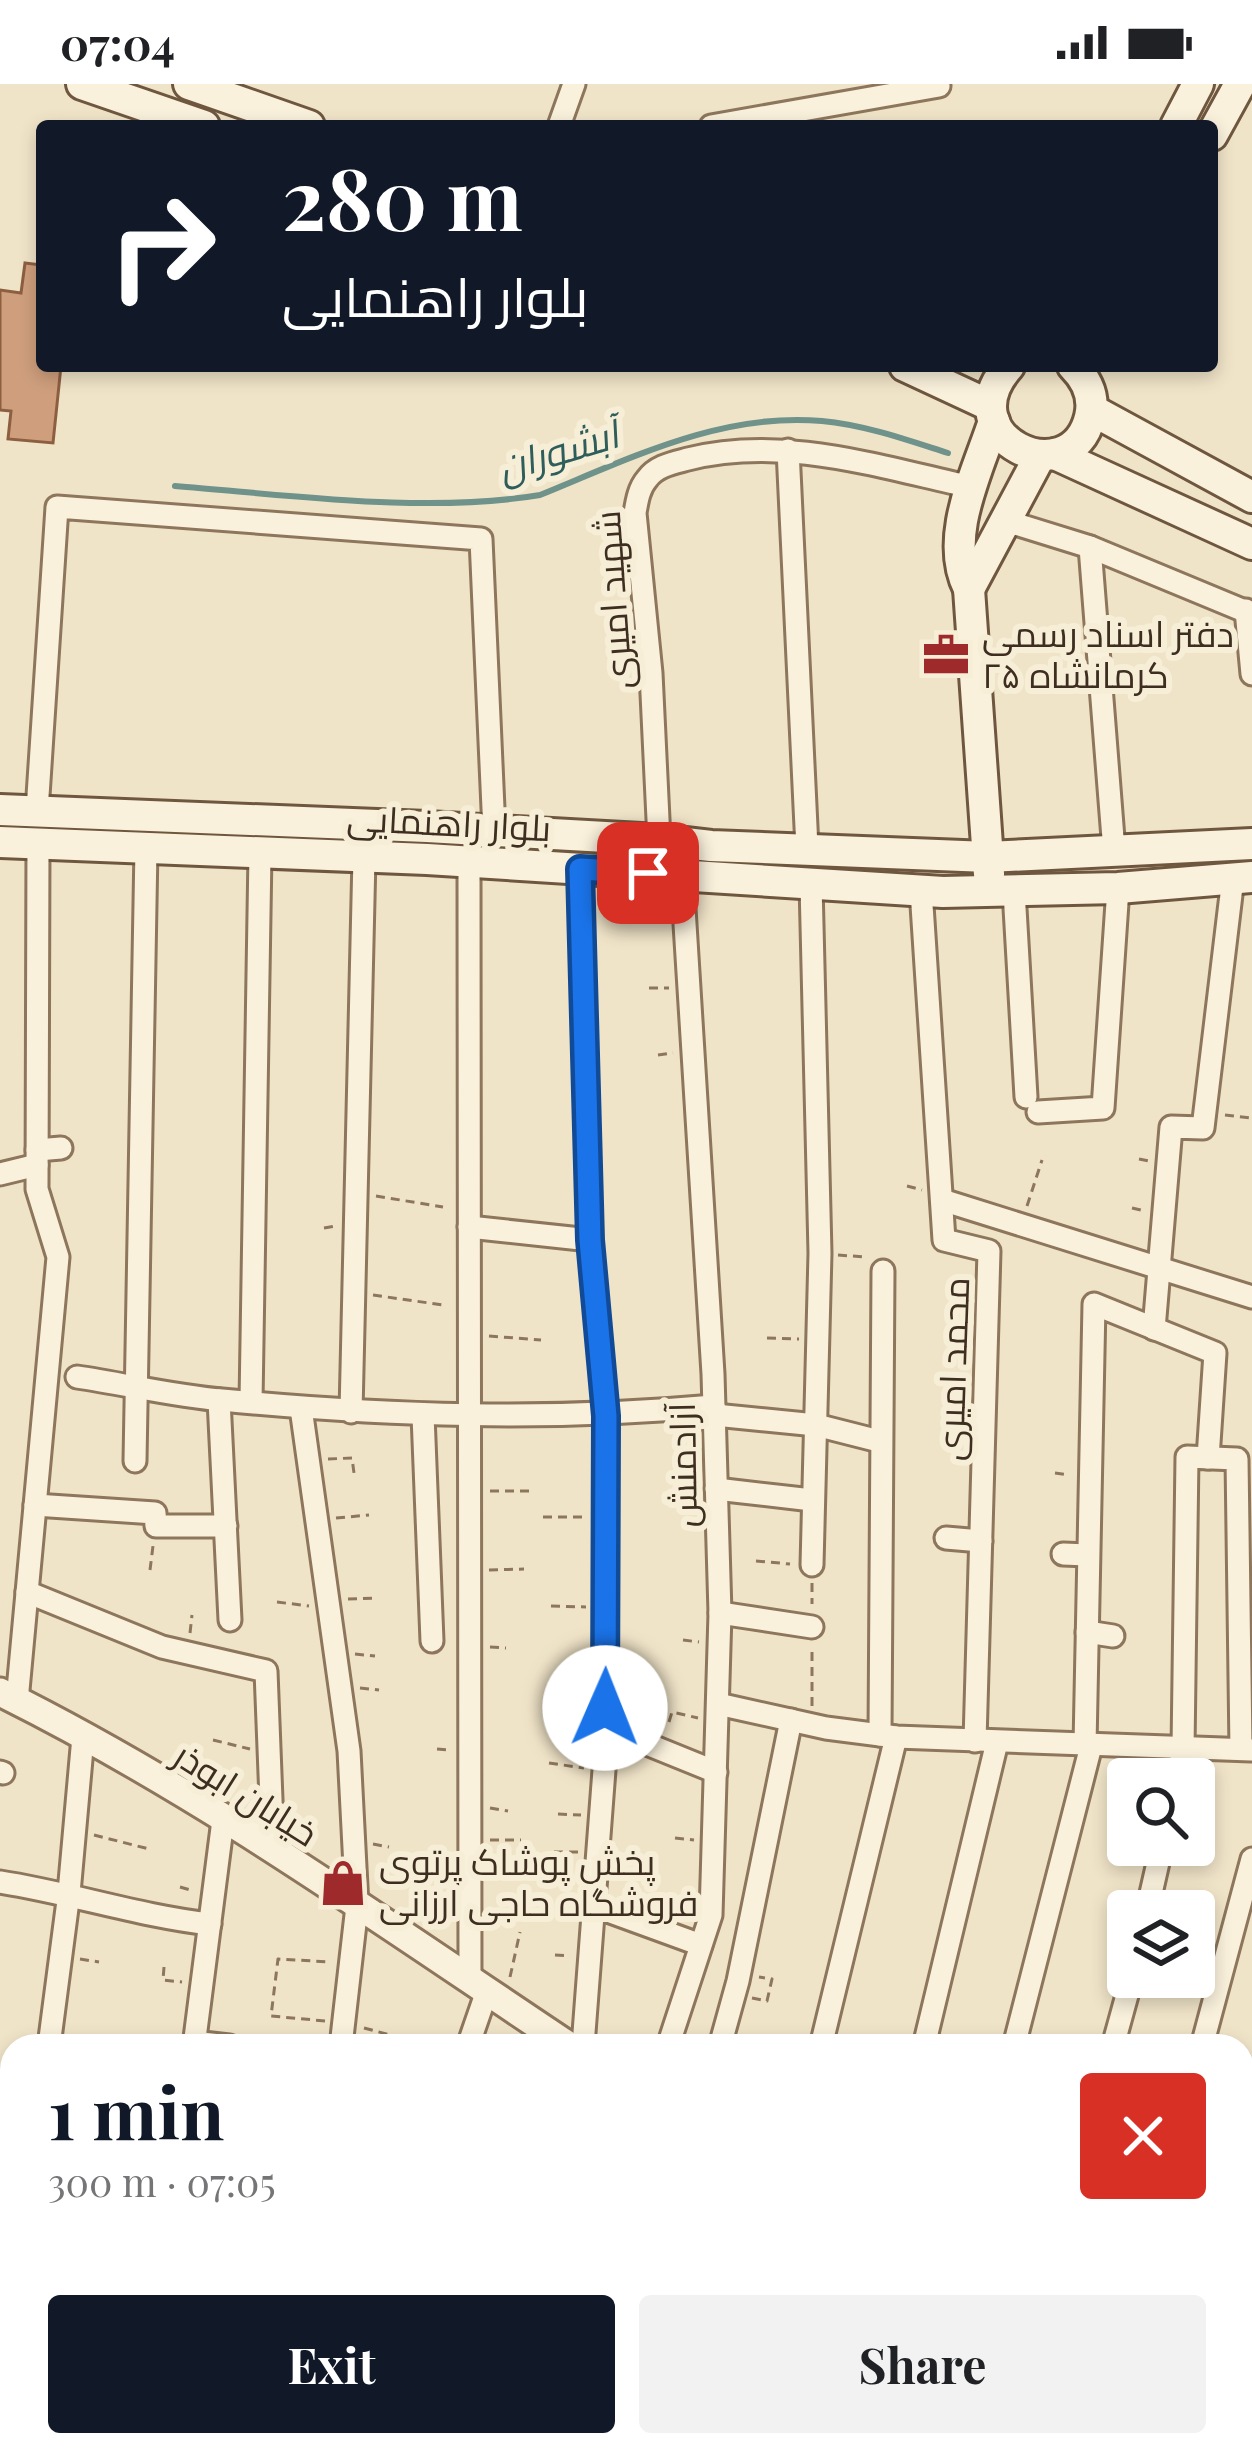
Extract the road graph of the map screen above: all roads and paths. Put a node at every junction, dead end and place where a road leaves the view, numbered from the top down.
1 (82, 84) edge
2 (189, 84) edge
3 (574, 84) edge
4 (1198, 84) edge
5 (1240, 84) edge
6 (938, 86) edge
7 (187, 120) edge
8 (292, 120) edge
9 (561, 120) edge
10 (745, 120) edge
11 (1179, 120) edge
12 (1218, 124) edge
13 (916, 372) edge
14 (1004, 372) edge
15 (1086, 381) edge
16 (992, 414) junction
17 (788, 450) junction
18 (1047, 455) junction
19 (972, 488) junction
20 (1252, 497) edge
21 (1003, 520) junction
22 (1252, 544) edge
23 (1090, 547) junction
24 (969, 589) junction
25 (1249, 612) edge
26 (1252, 674) edge
27 (0, 810) edge
28 (37, 811) junction
29 (494, 831) junction
30 (659, 840) junction
31 (0, 842) edge
32 (38, 844) junction
33 (1252, 844) edge
34 (146, 848) junction
35 (807, 848) junction
36 (1114, 851) junction
37 (260, 853) junction
38 (364, 856) junction
39 (988, 857) junction
40 (469, 862) junction
41 (580, 869) junction
42 (682, 876) junction
43 (1242, 878) edge
44 (811, 884) junction
45 (1118, 888) junction
46 (921, 890) junction
47 (1002, 891) junction
48 (1205, 1113) junction
49 (1252, 1118) edge
50 (61, 1148) dead end
51 (37, 1157) junction
52 (1042, 1160) dead end
53 (0, 1174) edge
54 (356, 1192) junction
55 (942, 1200) junction
56 (442, 1207) dead end
57 (1021, 1225) junction
58 (470, 1227) junction
59 (590, 1240) junction
60 (820, 1253) junction
61 (1160, 1267) junction
62 (883, 1271) joint
63 (354, 1292) junction
64 (1252, 1298) edge
65 (443, 1305) dead end
66 (1154, 1329) junction
67 (470, 1334) junction
68 (767, 1338) dead end
69 (542, 1340) dead end
70 (818, 1340) junction
71 (77, 1377) dead end
72 (138, 1386) junction
73 (219, 1400) junction
74 (251, 1402) junction
75 (301, 1408) junction
76 (714, 1411) junction
77 (351, 1412) junction
78 (423, 1415) junction
79 (606, 1416) junction
80 (470, 1418) junction
81 (816, 1425) junction
82 (879, 1441) junction
83 (1197, 1457) junction
84 (308, 1460) junction
85 (135, 1461) dead end
86 (354, 1473) dead end
87 (716, 1490) junction
88 (470, 1491) junction
89 (531, 1491) dead end
90 (812, 1500) junction
91 (35, 1504) junction
92 (369, 1515) dead end
93 (606, 1516) junction
94 (543, 1517) dead end
95 (316, 1519) junction
96 (226, 1526) junction
97 (946, 1538) dead end
98 (981, 1540) junction
99 (1063, 1553) dead end
100 (1088, 1555) junction
101 (756, 1561) dead end
102 (812, 1565) joint
103 (524, 1569) dead end
104 (470, 1570) junction
105 (27, 1592) junction
106 (376, 1598) dead end
107 (277, 1602) dead end
108 (328, 1603) junction
109 (550, 1606) dead end
110 (606, 1608) junction
111 (720, 1613) junction
112 (230, 1621) dead end
113 (812, 1628) dead end
114 (1087, 1632) junction
115 (1113, 1636) dead end
116 (433, 1640) dead end
117 (8, 1696) edge
118 (560, 1697) dead end
119 (717, 1713) junction
120 (605, 1717) junction
121 (791, 1720) junction
122 (669, 1722) dead end
123 (888, 1736) junction
124 (83, 1737) junction
125 (213, 1740) dead end
126 (986, 1742) junction
127 (1088, 1746) junction
128 (1183, 1749) junction
129 (1247, 1749) edge
130 (269, 1754) junction
131 (1181, 1758) edge
132 (549, 1763) dead end
133 (604, 1771) junction
134 (716, 1772) junction
135 (224, 1820) junction
136 (75, 1830) junction
137 (470, 1840) junction
138 (521, 1840) dead end
139 (149, 1849) dead end
140 (272, 1852) junction
141 (1252, 1859) edge
142 (0, 1882) edge
143 (69, 1893) junction
144 (357, 1906) junction
145 (594, 1906) junction
146 (210, 1924) junction
147 (520, 1932) dead end
148 (701, 1945) junction
149 (351, 1963) junction
150 (164, 1967) dead end
151 (202, 1984) junction
152 (486, 1991) junction
153 (1126, 1998) edge
154 (344, 2022) junction
155 (51, 2034) edge
156 (195, 2034) edge
157 (342, 2034) edge
158 (387, 2034) edge
159 (472, 2034) edge
160 (551, 2034) edge
161 (584, 2034) edge
162 (672, 2034) edge
163 (724, 2034) edge
164 (824, 2034) edge
165 (926, 2034) edge
166 (1017, 2034) edge
167 (1116, 2034) edge
168 (1205, 2034) edge

1 - 7 main road
2 - 8 main road
3 - 9 street
4 - 11 main road
5 - 12 main road
6 - 10 street
13 - 16 main road
14 - 16 main road
15 - 18 main road
15 - 20 main road
16 - 18 main road
16 - 19 main road
17 - 19 street, شهید امیری
17 - 30 street, شهید امیری
17 - 35 street
18 - 21 main road
18 - 22 main road
19 - 24 main road
21 - 23 street
21 - 24 main road
23 - 25 street
23 - 36 street
24 - 39 main road
25 - 26 street
27 - 28 main road, بلوار راهنمایی
28 - 29 main road, بلوار راهنمایی
28 - 29 street
29 - 30 main road, بلوار راهنمایی
30 - 35 main road, بلوار راهنمایی
31 - 32 main road, بلوار راهنمایی
32 - 34 main road, بلوار راهنمایی
32 - 51 street
33 - 36 main road, بلوار راهنمایی
34 - 37 main road, بلوار راهنمایی
34 - 72 street
35 - 39 main road, بلوار راهنمایی
36 - 39 main road, بلوار راهنمایی
37 - 38 main road, بلوار راهنمایی
37 - 74 street
38 - 40 main road, بلوار راهنمایی
38 - 54 street
39 - 47 main road
40 - 41 main road, بلوار راهنمایی
40 - 58 street
41 - 42 main road, بلوار راهنمایی
41 - 59 street
42 - 44 main road, بلوار راهنمایی
42 - 76 street, آزادمنش
43 - 45 main road, بلوار راهنمایی
43 - 48 street
44 - 46 main road, بلوار راهنمایی
44 - 60 street
45 - 47 main road, بلوار راهنمایی
45 - 47 street
46 - 47 main road, بلوار راهنمایی
46 - 55 street, محمد امیری
48 - 49 path
48 - 61 street
50 - 51 street
51 - 53 street
51 - 91 street
52 - 57 path
54 - 56 path
54 - 63 street
55 - 57 street
55 - 98 street, محمد امیری
57 - 61 street
58 - 59 street
58 - 67 street
59 - 79 street
60 - 62 path
60 - 70 street
61 - 64 street
61 - 66 street
62 - 82 street
63 - 65 path
63 - 77 street
66 - 83 street
66 - 100 street
67 - 69 path
67 - 80 street
68 - 70 path
70 - 81 street
71 - 72 street
72 - 73 street
72 - 85 street
73 - 74 street
73 - 96 street
74 - 75 street
75 - 77 street
75 - 84 street
76 - 79 street
76 - 81 street
76 - 87 street, آزادمنش
77 - 78 street
78 - 80 street
78 - 116 street
79 - 80 street
79 - 93 street
80 - 88 street
81 - 82 street
81 - 90 street
82 - 123 street
83 - 128 street
83 - 129 street
84 - 86 path
84 - 95 street
87 - 90 street
87 - 111 street, آزادمنش
88 - 89 path
88 - 104 street
90 - 102 street
91 - 96 street
91 - 105 street
92 - 95 path
93 - 94 path
93 - 110 street
95 - 108 street
96 - 112 street
97 - 98 street
98 - 126 street, محمد امیری
99 - 100 street
100 - 114 street
101 - 102 path
103 - 104 path
104 - 137 street
105 - 117 street
105 - 130 street
106 - 108 path
107 - 108 path
108 - 144 street
109 - 110 path
110 - 120 street
111 - 113 street
111 - 119 street, آزادمنش
114 - 115 street
114 - 127 street
117 - 124 street, خیابان ابوذر
118 - 120 path
119 - 121 street
119 - 122 path
119 - 134 street, آزادمنش
120 - 133 street
120 - 134 street
121 - 123 street
121 - 163 street
123 - 126 street
123 - 164 street
124 - 135 street, خیابان ابوذر
124 - 136 street
125 - 130 path
126 - 127 street
126 - 165 street, محمد امیری
127 - 128 street
127 - 166 street
128 - 129 street
128 - 131 street
130 - 140 street
132 - 133 path
133 - 145 street
134 - 148 street, آزادمنش
135 - 140 street, خیابان ابوذر
135 - 146 street
136 - 139 path
136 - 143 street
137 - 138 path
137 - 152 street
140 - 144 street, خیابان ابوذر
141 - 168 street
142 - 143 street
143 - 146 street
143 - 155 street
144 - 149 street
144 - 152 street, خیابان ابوذر
145 - 148 street
145 - 161 street
146 - 151 street
147 - 152 path
148 - 162 street, آزادمنش
149 - 154 street
149 - 154 path
150 - 151 path
151 - 156 street
152 - 159 street
152 - 160 street, خیابان ابوذر
153 - 167 street
154 - 157 street
154 - 158 path

